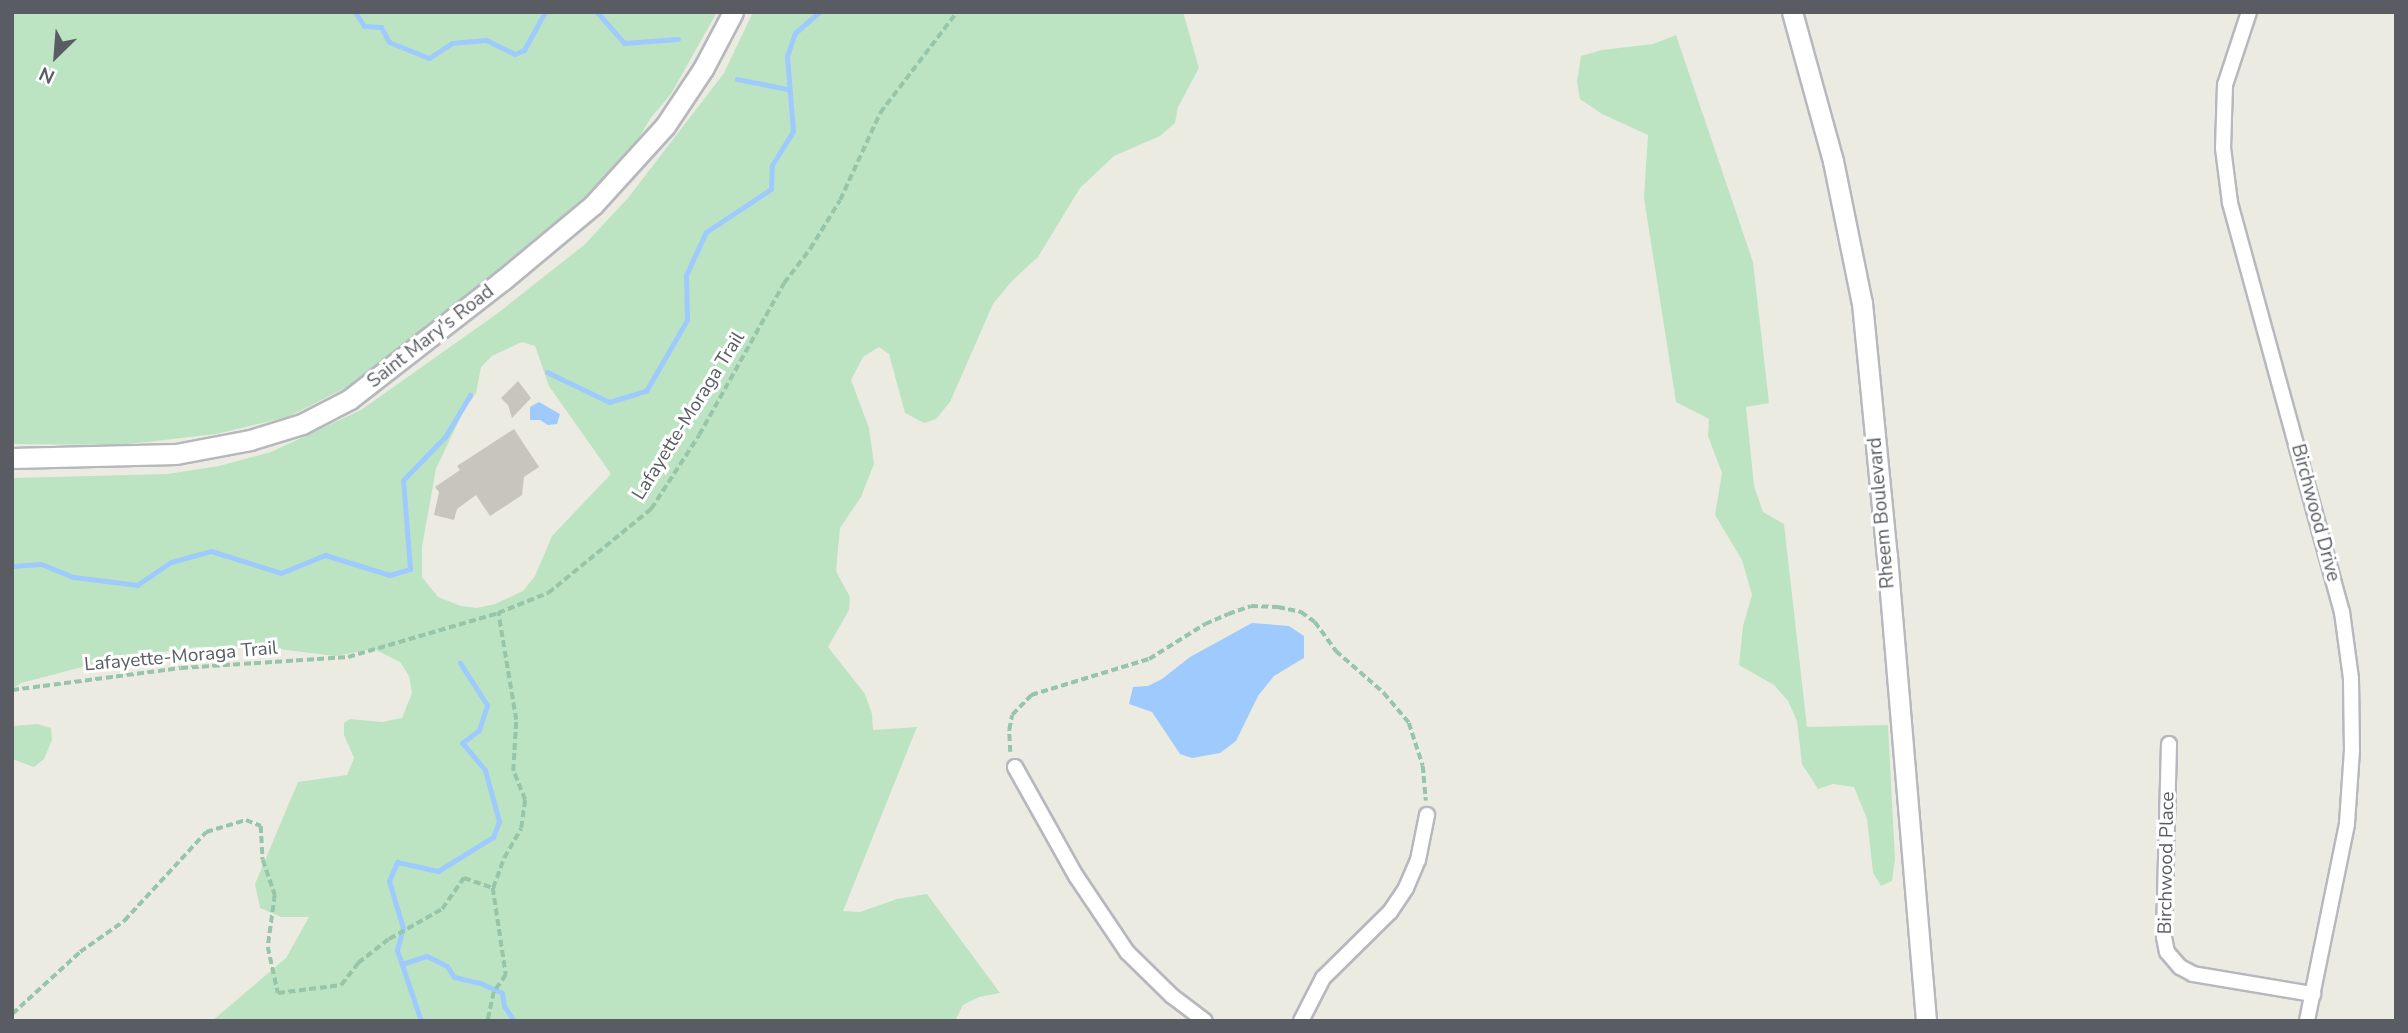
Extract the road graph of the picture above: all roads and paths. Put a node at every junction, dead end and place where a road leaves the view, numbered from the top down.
1 (733, 12) edge
2 (957, 12) edge
3 (1792, 12) edge
4 (2249, 12) edge
5 (12, 458) edge
6 (498, 613) junction
7 (12, 690) edge
8 (2169, 744) dead end
9 (1015, 767) joint
10 (1427, 815) joint
11 (493, 887) junction
12 (2313, 993) junction
13 (12, 1014) edge
14 (488, 1021) edge
15 (1205, 1021) edge
16 (1301, 1021) edge
17 (1926, 1021) edge
18 (2306, 1021) edge

1 - 5 street, Saint Mary's Road
2 - 6 path, Lafayette-Moraga Trail
3 - 17 street, Rheem Boulevard
4 - 12 street, Birchwood Drive
6 - 7 path, Lafayette-Moraga Trail
6 - 11 path
8 - 12 street, Birchwood Place
9 - 10 path
9 - 15 street
10 - 16 street
11 - 13 path
11 - 14 path
12 - 18 street, Birchwood Drive

